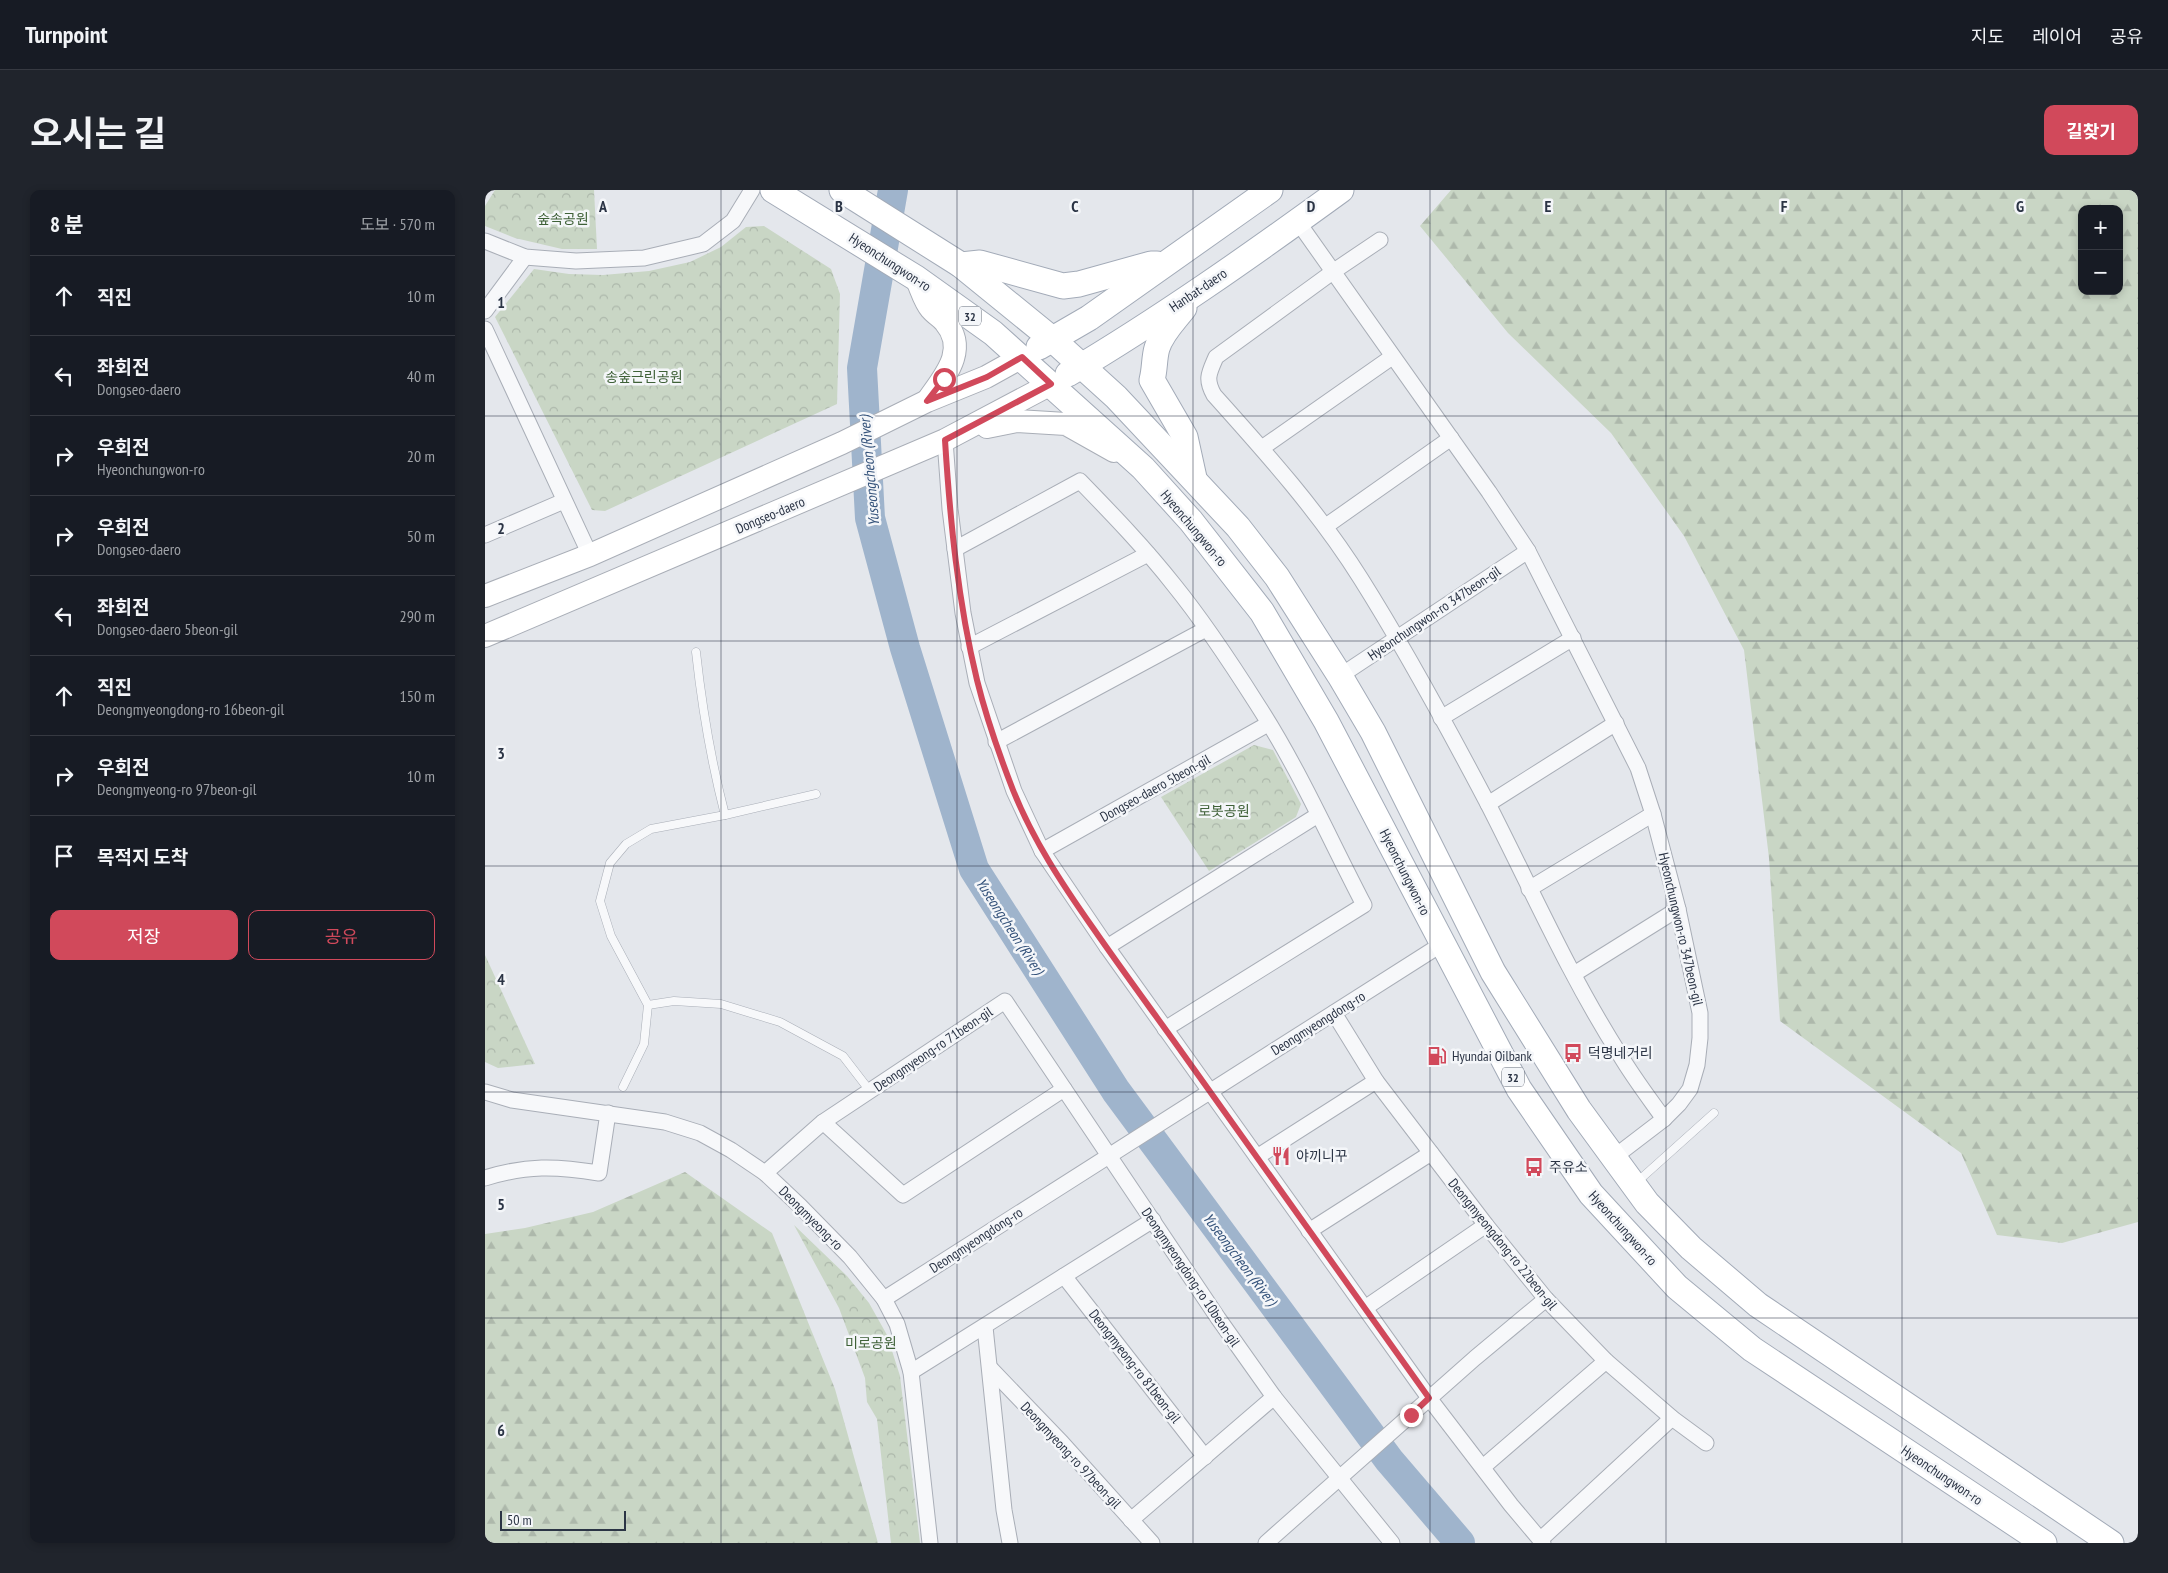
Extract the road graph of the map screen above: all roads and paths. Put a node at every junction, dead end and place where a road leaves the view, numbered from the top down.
1 (752, 190) edge
2 (773, 190) edge
3 (1270, 190) edge
4 (1341, 190) edge
5 (846, 193) edge
6 (1297, 222) junction
7 (1380, 240) dead end
8 (485, 241) edge
9 (525, 257) junction
10 (961, 265) junction
11 (1165, 265) junction
12 (1334, 271) junction
13 (916, 278) junction
14 (1196, 291) junction
15 (485, 311) edge
16 (485, 329) edge
17 (1052, 339) junction
18 (1392, 356) junction
19 (1022, 357) junction
20 (1081, 366) junction
21 (1051, 384) junction
22 (927, 401) junction
23 (1451, 438) junction
24 (938, 443) junction
25 (1262, 448) junction
26 (1143, 468) junction
27 (1194, 478) junction
28 (565, 501) junction
29 (1325, 526) junction
30 (485, 535) edge
31 (955, 549) junction
32 (1528, 551) junction
33 (1148, 554) junction
34 (590, 555) junction
35 (485, 596) edge
36 (1206, 629) junction
37 (485, 636) edge
38 (1397, 638) junction
39 (1573, 638) junction
40 (969, 647) junction
41 (696, 652) dead end
42 (1340, 676) junction
43 (1441, 718) junction
44 (1616, 723) junction
45 (1269, 724) junction
46 (996, 742) junction
47 (816, 794) dead end
48 (1487, 804) junction
49 (1653, 814) junction
50 (1317, 815) junction
51 (725, 816) junction
52 (1042, 852) junction
53 (1529, 889) junction
54 (1678, 909) junction
55 (1442, 944) junction
56 (1107, 947) junction
57 (1574, 974) junction
58 (648, 1005) junction
59 (1334, 1013) junction
60 (1165, 1028) junction
61 (1377, 1081) junction
62 (623, 1087) dead end
63 (1064, 1089) junction
64 (869, 1091) junction
65 (1210, 1091) junction
66 (485, 1092) edge
67 (512, 1100) junction
68 (485, 1103) edge
69 (608, 1113) junction
70 (1714, 1113) dead end
71 (1664, 1119) junction
72 (823, 1122) junction
73 (1113, 1153) junction
74 (1431, 1153) junction
75 (1257, 1157) junction
76 (1613, 1158) junction
77 (765, 1173) junction
78 (485, 1178) edge
79 (1633, 1185) junction
80 (1153, 1220) junction
81 (1486, 1225) junction
82 (1309, 1231) junction
83 (1064, 1276) junction
84 (885, 1299) junction
85 (1546, 1299) junction
86 (1365, 1308) junction
87 (985, 1327) junction
88 (1606, 1361) junction
89 (990, 1368) junction
90 (911, 1372) junction
91 (1274, 1397) junction
92 (1429, 1398) junction
93 (1672, 1418) junction
94 (1706, 1443) dead end
95 (1205, 1457) junction
96 (1483, 1467) junction
97 (1344, 1474) junction
98 (1131, 1520) junction
99 (1542, 1542) edge
100 (930, 1543) edge
101 (1010, 1543) edge
102 (1152, 1543) edge
103 (1266, 1543) edge
104 (1392, 1543) edge
105 (2044, 1543) edge
106 (2111, 1543) edge

1 - 9 street
2 - 13 main road, Hyeonchungwon-ro / 32
3 - 11 main road
4 - 6 main road, Hanbat-daero
5 - 10 main road, 32
6 - 12 street, Hyeonchungwon-ro 347beon-gil
6 - 14 main road, Hanbat-daero
7 - 12 street
8 - 9 street
9 - 15 street
10 - 11 main road
10 - 17 main road, 32
11 - 17 main road
12 - 18 street, Hyeonchungwon-ro 347beon-gil
12 - 25 street
13 - 19 main road, Hyeonchungwon-ro / 32
13 - 22 street
14 - 20 main road, Hanbat-daero
14 - 27 main road
16 - 28 street
17 - 19 main road
17 - 20 main road, 32
18 - 23 street, Hyeonchungwon-ro 347beon-gil
18 - 25 street
19 - 21 main road, Hyeonchungwon-ro / 32
19 - 22 street
20 - 21 main road, Hanbat-daero
20 - 27 main road
21 - 24 street, Dongseo-daero
21 - 26 main road, Hyeonchungwon-ro / 32
22 - 34 street
23 - 29 street
23 - 32 street, Hyeonchungwon-ro 347beon-gil
24 - 26 street
24 - 31 street
24 - 37 street, Dongseo-daero
25 - 29 street
26 - 55 main road, Hyeonchungwon-ro / 32
27 - 42 main road
28 - 30 street
28 - 34 street
29 - 38 street
31 - 33 street
31 - 40 street
32 - 38 street, Hyeonchungwon-ro 347beon-gil
32 - 39 street, Hyeonchungwon-ro 347beon-gil
33 - 36 street
33 - 40 street
34 - 35 street
36 - 45 street
36 - 46 street
38 - 42 street, Hyeonchungwon-ro 347beon-gil
38 - 43 street
39 - 43 street
39 - 44 street, Hyeonchungwon-ro 347beon-gil
40 - 46 street
41 - 51 lane
42 - 76 main road
43 - 48 street
44 - 48 street
44 - 49 street, Hyeonchungwon-ro 347beon-gil
45 - 50 street
45 - 52 street, Dongseo-daero 5beon-gil
46 - 52 street
47 - 51 lane
48 - 53 street
49 - 53 street
49 - 54 street, Hyeonchungwon-ro 347beon-gil
50 - 56 street
50 - 60 street
51 - 58 lane
52 - 56 street
53 - 57 street
54 - 57 street
54 - 71 street, Hyeonchungwon-ro 347beon-gil
55 - 59 street, Deongmyeongdong-ro
55 - 105 main road, Hyeonchungwon-ro / 32
56 - 60 street
57 - 71 street
58 - 62 lane
58 - 64 lane
59 - 61 street, Deongmyeongdong-ro 22beon-gil
59 - 65 street, Deongmyeongdong-ro
60 - 65 street
61 - 74 street, Deongmyeongdong-ro 22beon-gil
61 - 75 street
63 - 64 street, Deongmyeong-ro 71beon-gil
63 - 72 street
63 - 73 street, Deongmyeong-ro 71beon-gil
64 - 72 street, Deongmyeong-ro 71beon-gil
65 - 73 street, Deongmyeongdong-ro
65 - 75 street
66 - 67 street, Deongmyeong-ro
67 - 68 street
67 - 69 street, Deongmyeong-ro
69 - 77 street, Deongmyeong-ro
69 - 78 street
70 - 79 lane
71 - 76 street, Hyeonchungwon-ro 347beon-gil
72 - 77 street, Deongmyeong-ro 71beon-gil
73 - 80 street, Deongmyeongdong-ro 10beon-gil
73 - 84 street, Deongmyeongdong-ro
74 - 81 street, Deongmyeongdong-ro 22beon-gil
74 - 82 street
75 - 82 street
76 - 79 main road
77 - 84 street, Deongmyeong-ro
79 - 106 main road
80 - 83 street
80 - 91 street, Deongmyeongdong-ro 10beon-gil
81 - 85 street, Deongmyeongdong-ro 22beon-gil
81 - 86 street
82 - 86 street
83 - 87 street
83 - 95 street, Deongmyeong-ro 81beon-gil
84 - 90 street, Deongmyeong-ro
85 - 88 street, Deongmyeongdong-ro 22beon-gil
85 - 92 street
86 - 92 street
87 - 89 street
87 - 90 street
88 - 93 street, Deongmyeongdong-ro 22beon-gil
88 - 96 street
89 - 98 street, Deongmyeong-ro 97beon-gil
89 - 101 street
90 - 100 street, Deongmyeong-ro
91 - 95 street
91 - 97 street, Deongmyeongdong-ro 10beon-gil
92 - 96 street
92 - 97 street
93 - 94 street, Deongmyeongdong-ro 22beon-gil
93 - 99 street
95 - 98 street
96 - 99 street
97 - 103 street
97 - 104 street, Deongmyeongdong-ro 10beon-gil
98 - 102 street, Deongmyeong-ro 97beon-gil

